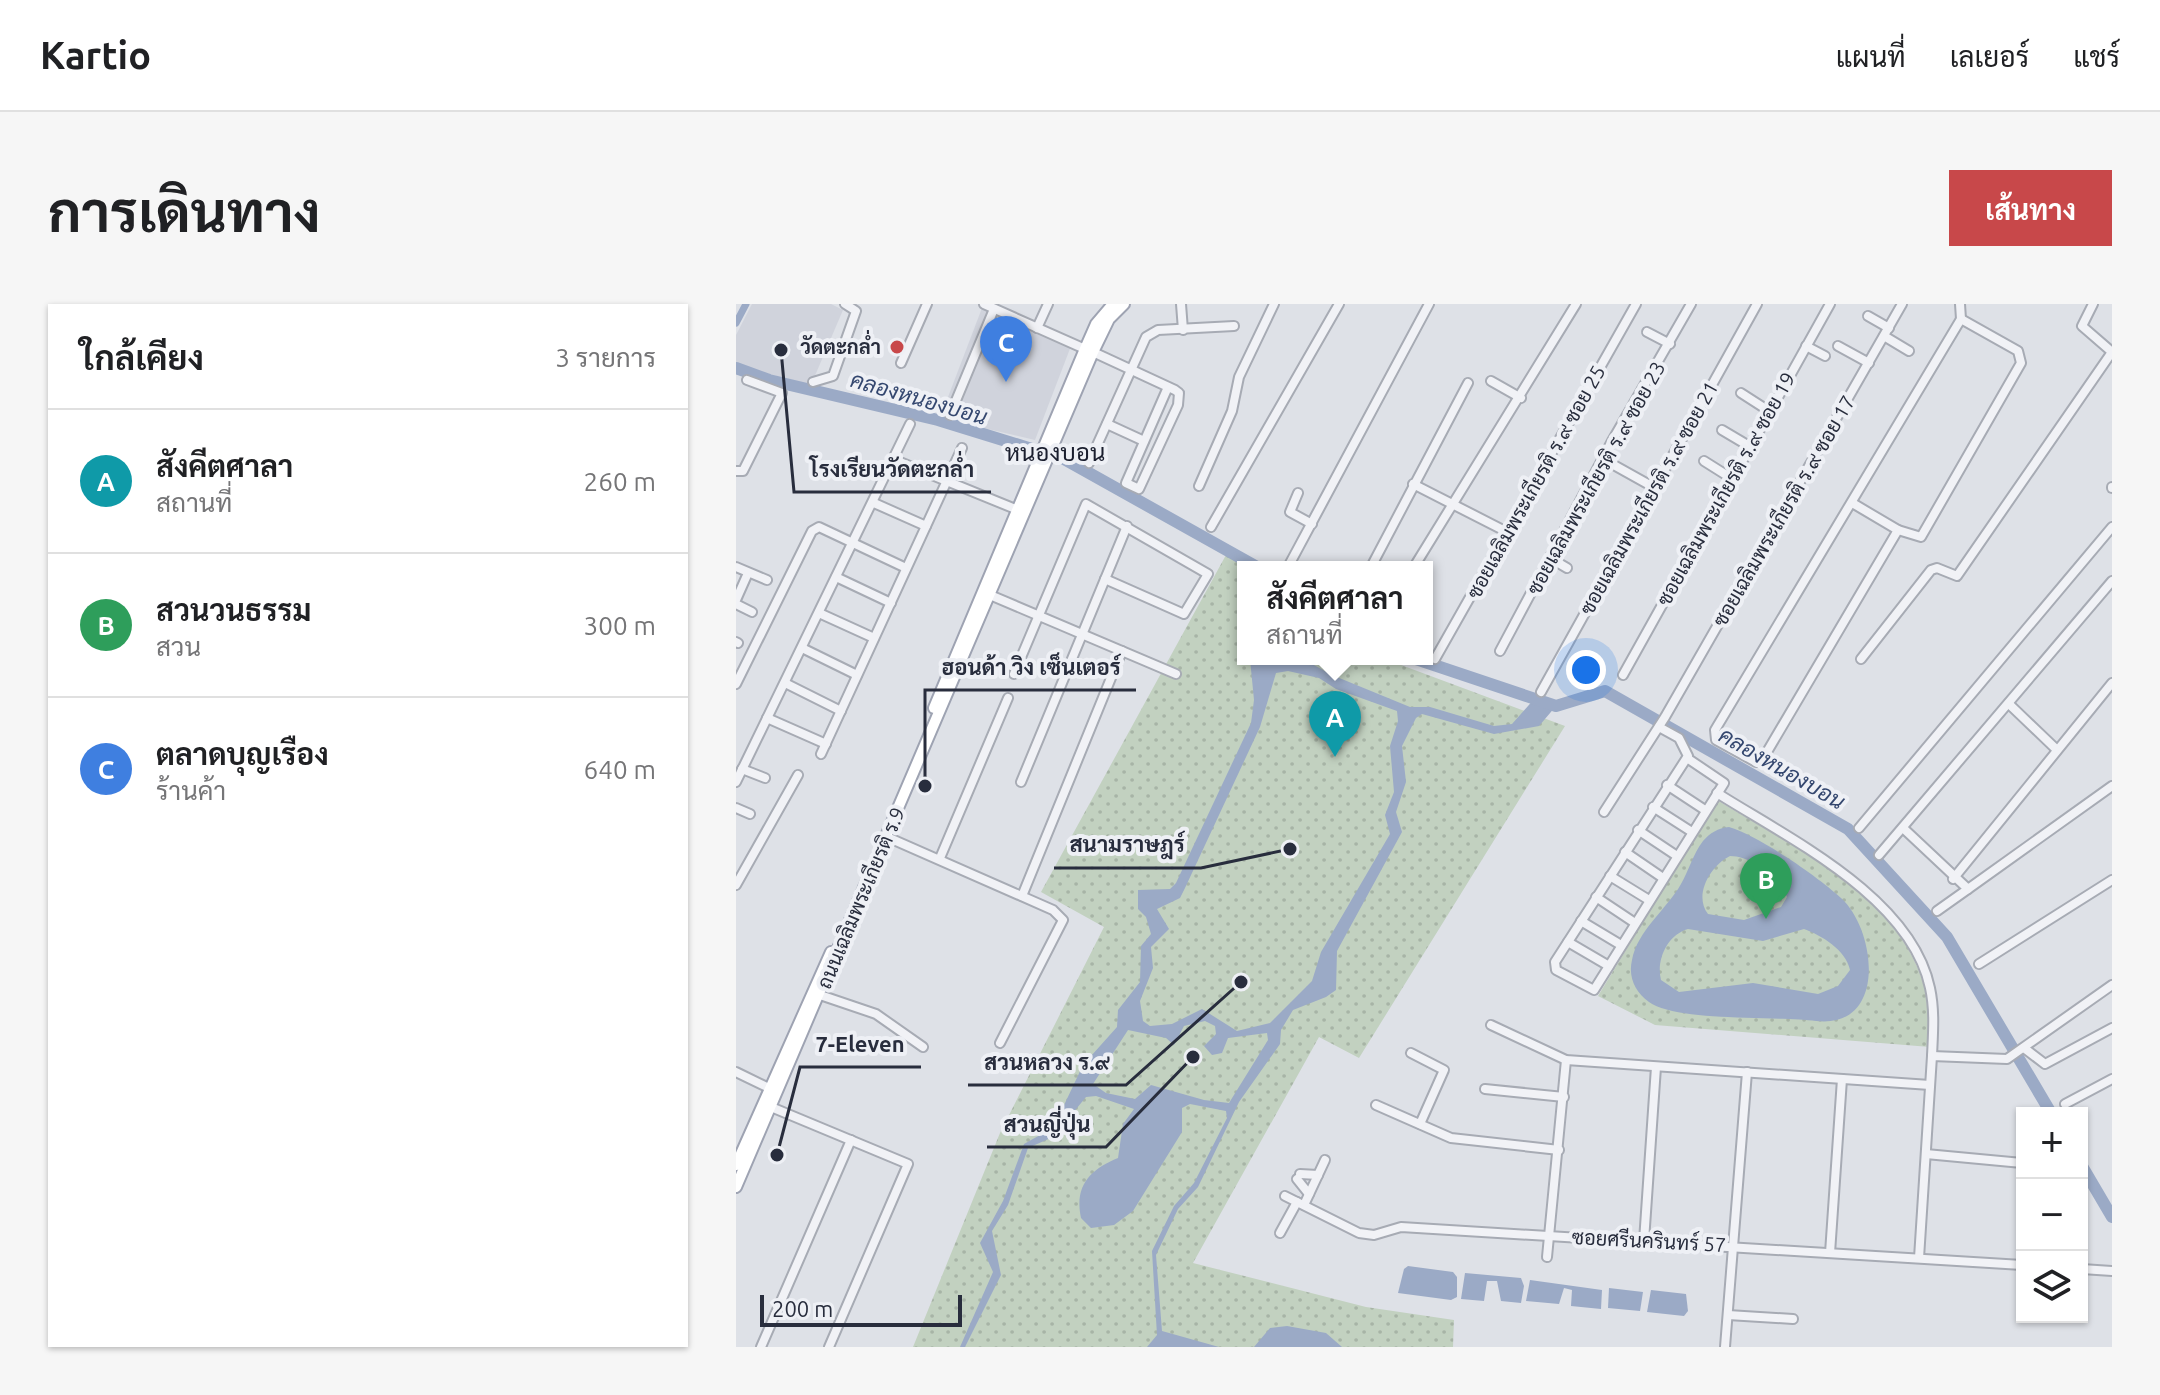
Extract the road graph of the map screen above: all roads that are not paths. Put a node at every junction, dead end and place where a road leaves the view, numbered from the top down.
1 (845, 304) edge
2 (927, 304) edge
3 (984, 304) edge
4 (1007, 304) edge
5 (1048, 304) edge
6 (1124, 304) edge
7 (1181, 304) edge
8 (1274, 304) edge
9 (1339, 304) edge
10 (1429, 304) edge
11 (1576, 304) edge
12 (1636, 304) edge
13 (1691, 304) edge
14 (1757, 304) edge
15 (1830, 304) edge
16 (1902, 304) edge
17 (1960, 304) edge
18 (2093, 304) edge
19 (1110, 305) edge
20 (998, 311) junction
21 (1868, 316) dead end
22 (1961, 319) junction
23 (1234, 326) dead end
24 (1037, 328) junction
25 (1183, 330) junction
26 (1647, 332) dead end
27 (1886, 332) junction
28 (1670, 344) junction
29 (1806, 346) junction
30 (1838, 346) dead end
31 (1089, 350) junction
32 (1909, 351) dead end
33 (2112, 352) edge
34 (1825, 356) dead end
35 (901, 363) dead end
36 (1869, 363) junction
37 (1132, 370) junction
38 (747, 380) dead end
39 (1491, 381) dead end
40 (813, 382) dead end
41 (1468, 383) dead end
42 (1168, 387) junction
43 (1741, 393) dead end
44 (1521, 398) junction
45 (1769, 411) junction
46 (950, 415) dead end
47 (910, 424) dead end
48 (1107, 424) junction
49 (1722, 430) dead end
50 (1144, 441) junction
51 (1749, 446) junction
52 (962, 448) dead end
53 (1603, 459) junction
54 (895, 460) junction
55 (1704, 461) dead end
56 (1089, 463) dead end
57 (1041, 464) junction
58 (736, 471) edge
59 (1731, 478) junction
60 (947, 481) junction
61 (1413, 484) junction
62 (1199, 486) dead end
63 (1655, 488) junction
64 (1298, 493) dead end
65 (874, 503) junction
66 (1854, 504) junction
67 (1454, 505) junction
68 (1018, 510) junction
69 (1312, 524) junction
70 (926, 526) junction
71 (1127, 526) junction
72 (1211, 527) dead end
73 (2112, 527) edge
74 (1898, 530) junction
75 (1509, 533) junction
76 (853, 543) junction
77 (1550, 558) junction
78 (1291, 561) edge
79 (1374, 561) edge
80 (1418, 561) edge
81 (736, 567) edge
82 (906, 568) junction
83 (1567, 568) dead end
84 (748, 573) junction
85 (836, 577) junction
86 (1105, 579) junction
87 (767, 580) dead end
88 (2112, 581) edge
89 (990, 595) junction
90 (736, 602) edge
91 (891, 603) junction
92 (752, 612) dead end
93 (819, 613) junction
94 (1037, 615) junction
95 (1081, 634) junction
96 (874, 638) junction
97 (802, 648) junction
98 (1122, 651) junction
99 (1500, 651) dead end
100 (1435, 659) dead end
101 (1861, 659) dead end
102 (1014, 674) dead end
103 (1176, 674) dead end
104 (857, 675) junction
105 (1623, 675) dead end
106 (785, 683) junction
107 (2112, 683) edge
108 (736, 684) edge
109 (1541, 692) dead end
110 (1008, 698) dead end
111 (2009, 704) junction
112 (841, 711) junction
113 (767, 718) junction
114 (1662, 723) junction
115 (826, 744) junction
116 (2056, 749) junction
117 (821, 754) dead end
118 (1687, 758) junction
119 (742, 769) junction
120 (798, 775) dead end
121 (765, 778) dead end
122 (736, 782) edge
123 (1021, 782) dead end
124 (1667, 785) junction
125 (2112, 786) edge
126 (1717, 793) junction
127 (1653, 807) junction
128 (736, 808) edge
129 (1705, 810) junction
130 (1604, 812) dead end
131 (750, 814) dead end
132 (1859, 828) dead end
133 (1903, 828) junction
134 (1638, 830) junction
135 (1692, 832) junction
136 (887, 837) junction
137 (1625, 852) junction
138 (1879, 855) dead end
139 (1677, 856) junction
140 (940, 858) junction
141 (1610, 876) junction
142 (1663, 878) junction
143 (1953, 879) junction
144 (2112, 880) edge
145 (736, 885) edge
146 (1968, 889) junction
147 (1022, 896) junction
148 (1596, 897) junction
149 (1649, 900) junction
150 (1937, 911) dead end
151 (1581, 921) junction
152 (1635, 923) junction
153 (1568, 942) junction
154 (1621, 945) junction
155 (1979, 964) dead end
156 (1609, 966) junction
157 (2112, 985) edge
158 (820, 995) junction
159 (1491, 1025) dead end
160 (2112, 1028) edge
161 (1000, 1043) dead end
162 (923, 1047) dead end
163 (2024, 1048) junction
164 (1411, 1053) dead end
165 (1932, 1056) junction
166 (1566, 1060) junction
167 (1656, 1067) junction
168 (736, 1072) edge
169 (1747, 1072) junction
170 (1842, 1079) junction
171 (2112, 1079) edge
172 (1930, 1085) junction
173 (769, 1088) junction
174 (1485, 1089) dead end
175 (1564, 1097) junction
176 (2065, 1104) dead end
177 (1376, 1105) dead end
178 (771, 1107) junction
179 (1420, 1124) junction
180 (851, 1140) junction
181 (1559, 1150) junction
182 (1926, 1154) junction
183 (1325, 1160) dead end
184 (2016, 1162) edge
185 (736, 1165) edge
186 (1318, 1175) junction
187 (736, 1187) edge
188 (1309, 1194) junction
189 (1285, 1196) dead end
190 (1300, 1204) junction
191 (1280, 1233) dead end
192 (1550, 1235) junction
193 (1644, 1241) junction
194 (1734, 1246) junction
195 (1830, 1253) junction
196 (1547, 1257) dead end
197 (1919, 1258) junction
198 (2016, 1265) edge
199 (2088, 1269) edge
200 (2112, 1271) edge
201 (1728, 1315) junction
202 (1793, 1319) dead end
203 (761, 1347) edge
204 (829, 1347) edge
205 (1725, 1347) edge

1 - 40 street
2 - 35 street
3 - 20 street
4 - 20 street
5 - 24 street
6 - 31 main road, ถนนเฉลิมพระเกียรติ ร.9
7 - 25 street
8 - 62 street
9 - 72 street
10 - 69 street
11 - 44 street
12 - 75 street, ซอยเฉลิมพระเกียรติ ร.๙ ซอย 25
13 - 28 street, ซอยเฉลิมพระเกียรติ ร.๙ ซอย 23
14 - 63 street, ซอยเฉลิมพระเกียรติ ร.๙ ซอย 21
15 - 29 street, ซอยเฉลิมพระเกียรติ ร.๙ ซอย 19
16 - 27 street, ซอยเฉลิมพระเกียรติ ร.๙ ซอย 17
17 - 22 street
18 - 33 street
19 - 31 main road, ถนนเฉลิมพระเกียรติ ร.9
20 - 24 street
20 - 46 street
21 - 27 street
22 - 66 street
22 - 74 street
23 - 25 street
24 - 31 street
25 - 37 street
26 - 28 street
27 - 32 street
27 - 36 street, ซอยเฉลิมพระเกียรติ ร.๙ ซอย 17
28 - 53 street, ซอยเฉลิมพระเกียรติ ร.๙ ซอย 23
29 - 34 street
29 - 45 street, ซอยเฉลิมพระเกียรติ ร.๙ ซอย 19
30 - 36 street
31 - 37 street
31 - 57 main road, ถนนเฉลิมพระเกียรติ ร.9
33 - 101 street
36 - 114 street, ซอยเฉลิมพระเกียรติ ร.๙ ซอย 17
37 - 42 street
37 - 48 street
38 - 58 street
39 - 44 street
41 - 61 street
42 - 50 street
42 - 50 street
43 - 45 street
44 - 67 street
45 - 51 street, ซอยเฉลิมพระเกียรติ ร.๙ ซอย 19
47 - 54 street
48 - 50 street
48 - 56 street
49 - 51 street
51 - 59 street, ซอยเฉลิมพระเกียรติ ร.๙ ซอย 19
52 - 60 street
53 - 63 street
53 - 77 street, ซอยเฉลิมพระเกียรติ ร.๙ ซอย 23
54 - 60 street
54 - 65 street
55 - 59 street
57 - 68 main road, ถนนเฉลิมพระเกียรติ ร.9
57 - 89 main road, ถนนเฉลิมพระเกียรติ ร.9
59 - 105 street, ซอยเฉลิมพระเกียรติ ร.๙ ซอย 19
60 - 68 street
60 - 70 street
61 - 67 street
61 - 79 street
63 - 109 street, ซอยเฉลิมพระเกียรติ ร.๙ ซอย 21
64 - 69 street
65 - 70 street
65 - 76 street
66 - 74 street
66 - 74 street
67 - 75 street
67 - 80 street
68 - 173 main road, ถนนเฉลิมพระเกียรติ ร.9
69 - 78 street
70 - 82 street
71 - 86 street
71 - 86 street
71 - 94 street
73 - 132 street
75 - 100 street, ซอยเฉลิมพระเกียรติ ร.๙ ซอย 25
76 - 82 street
76 - 85 street
76 - 108 street
77 - 83 street
77 - 99 street, ซอยเฉลิมพระเกียรติ ร.๙ ซอย 23
81 - 84 street
82 - 91 street
84 - 87 street
84 - 90 street
85 - 91 street
85 - 93 street
86 - 95 street
88 - 111 street
89 - 94 street
89 - 136 main road, ถนนเฉลิมพระเกียรติ ร.9
90 - 92 street
91 - 96 street
93 - 96 street
93 - 97 street
94 - 95 street
94 - 102 street
95 - 98 street
95 - 123 street
96 - 104 street
97 - 104 street
97 - 106 street
98 - 103 street
98 - 147 street
104 - 112 street
106 - 112 street
106 - 113 street
107 - 116 street
110 - 140 street
111 - 116 street
111 - 133 street
112 - 115 street
113 - 115 street
113 - 119 street
114 - 118 street
114 - 130 street, ซอยเฉลิมพระเกียรติ ร.๙ ซอย 17
115 - 117 street
116 - 143 street
118 - 124 street
118 - 126 street
119 - 121 street
119 - 122 street
120 - 145 street
124 - 127 street
124 - 129 street
125 - 146 street
126 - 129 street
126 - 165 street
127 - 134 street
127 - 135 street
128 - 131 street
129 - 135 street
133 - 138 street
133 - 143 street
134 - 137 street
134 - 139 street
135 - 139 street
136 - 140 street
136 - 158 main road, ถนนเฉลิมพระเกียรติ ร.9
137 - 141 street
137 - 142 street
139 - 142 street
140 - 147 street
141 - 148 street
141 - 149 street
142 - 149 street
143 - 146 street
144 - 155 street
146 - 150 street
147 - 161 street
148 - 151 street
148 - 152 street
149 - 152 street
151 - 153 street
151 - 154 street
152 - 154 street
153 - 156 street
153 - 156 street
154 - 156 street
157 - 163 street
158 - 162 street
158 - 178 main road, ถนนเฉลิมพระเกียรติ ร.9
159 - 166 street
160 - 163 street
163 - 165 street
164 - 179 street
165 - 172 street
166 - 167 street
166 - 175 street
167 - 169 street
167 - 193 street
168 - 173 street
169 - 170 street
169 - 194 street
170 - 172 street
170 - 195 street
171 - 176 street
172 - 182 street
173 - 185 main road, ถนนเฉลิมพระเกียรติ ร.9
174 - 175 street
175 - 181 street
177 - 179 street
178 - 180 street
178 - 187 main road, ถนนเฉลิมพระเกียรติ ร.9
179 - 181 street
180 - 203 street
180 - 204 street
181 - 192 street
182 - 184 street
182 - 197 street
183 - 186 street
186 - 188 street
186 - 188 street
188 - 190 street
189 - 190 street, ซอยศรีนครินทร์ 57
190 - 191 street
190 - 192 street, ซอยศรีนครินทร์ 57
192 - 193 street, ซอยศรีนครินทร์ 57
192 - 196 street
193 - 194 street, ซอยศรีนครินทร์ 57
194 - 195 street, ซอยศรีนครินทร์ 57
194 - 201 street
195 - 197 street, ซอยศรีนครินทร์ 57
197 - 198 street, ซอยศรีนครินทร์ 57
199 - 200 street
201 - 202 street
201 - 205 street

